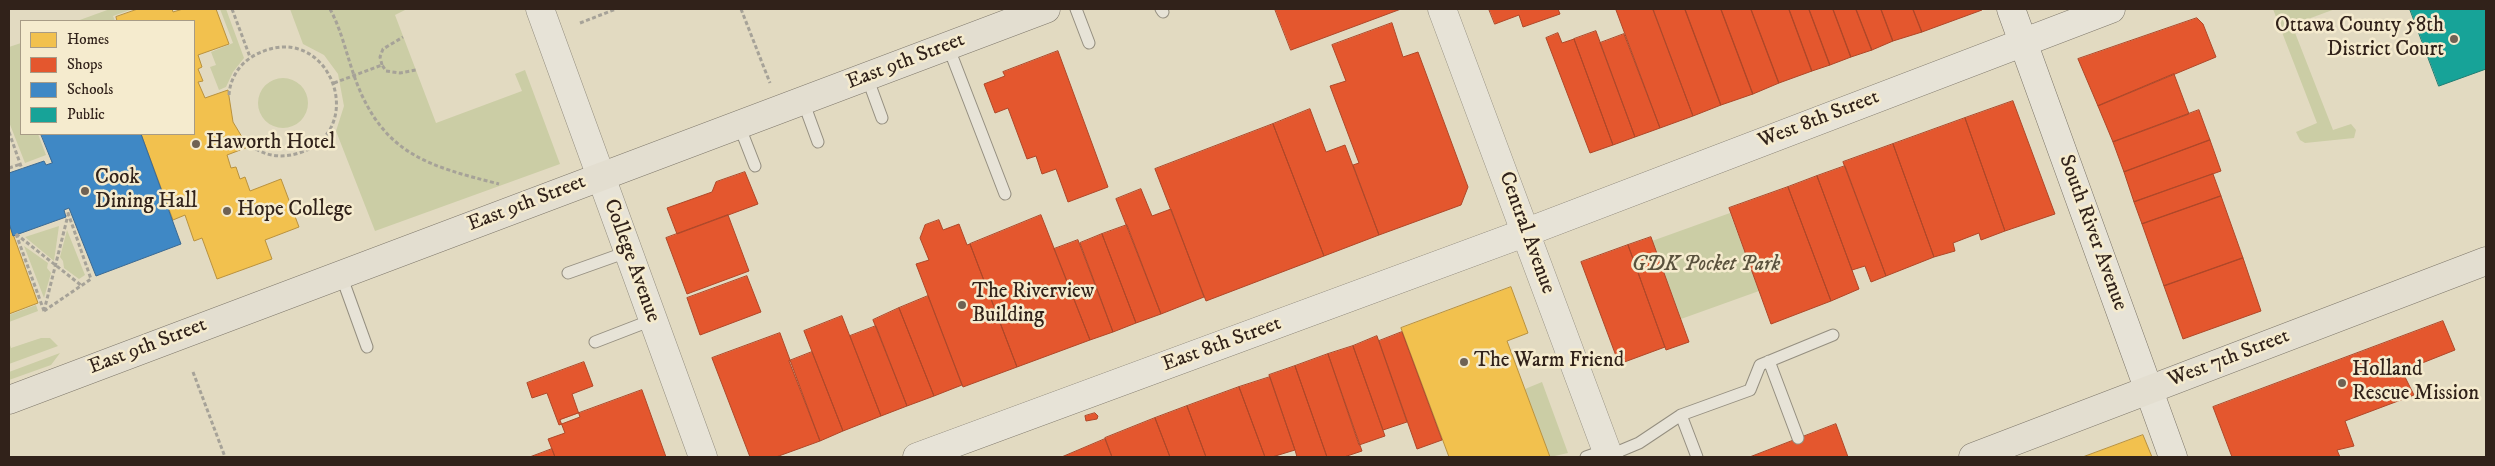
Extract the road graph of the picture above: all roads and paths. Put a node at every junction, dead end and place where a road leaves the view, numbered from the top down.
1 (232, 9) edge
2 (330, 9) edge
3 (540, 9) edge
4 (616, 9) edge
5 (741, 9) edge
6 (1046, 9) edge
7 (1076, 9) edge
8 (1442, 9) edge
9 (2011, 9) edge
10 (2111, 9) edge
11 (580, 22) dead end
12 (403, 37) dead end
13 (2023, 42) junction
14 (1089, 43) dead end
15 (948, 46) junction
16 (250, 57) junction
17 (382, 65) junction
18 (416, 70) dead end
19 (354, 76) junction
20 (867, 77) junction
21 (334, 83) junction
22 (770, 83) dead end
23 (229, 95) dead end
24 (803, 101) junction
25 (882, 118) dead end
26 (739, 125) junction
27 (9, 132) edge
28 (246, 142) dead end
29 (818, 142) dead end
30 (20, 164) junction
31 (755, 166) dead end
32 (9, 168) edge
33 (22, 169) dead end
34 (600, 177) junction
35 (499, 184) dead end
36 (1005, 194) dead end
37 (66, 210) dead end
38 (68, 215) junction
39 (1527, 232) junction
40 (627, 252) junction
41 (2486, 261) edge
42 (55, 265) junction
43 (568, 273) dead end
44 (341, 275) junction
45 (82, 286) junction
46 (44, 311) junction
47 (652, 320) junction
48 (1833, 335) dead end
49 (595, 342) dead end
50 (367, 347) dead end
51 (1769, 361) junction
52 (193, 372) dead end
53 (2148, 390) junction
54 (9, 400) edge
55 (1682, 416) junction
56 (1798, 438) dead end
57 (1602, 455) edge
58 (225, 457) edge
59 (703, 457) edge
60 (917, 457) edge
61 (1697, 457) edge
62 (1973, 457) edge
63 (2173, 457) edge

1 - 16 path
2 - 19 path
3 - 34 main road, College Avenue
4 - 11 path
5 - 22 path
6 - 15 main road, East 9th Street
7 - 14 lane
8 - 39 main road, Central Avenue
9 - 13 main road, South River Avenue
10 - 13 main road, West 8th Street
12 - 17 path
13 - 39 main road, West 8th Street
13 - 53 main road, South River Avenue
15 - 20 main road, East 9th Street
15 - 36 lane
16 - 21 path
16 - 23 path
17 - 18 path
17 - 19 path
19 - 21 path
19 - 35 path
20 - 24 main road, East 9th Street
20 - 25 lane
21 - 28 path
24 - 26 main road, East 9th Street
24 - 29 lane
26 - 31 lane
26 - 34 main road, East 9th Street
27 - 30 path
30 - 32 path
30 - 33 path
34 - 40 main road, College Avenue
34 - 44 main road, East 9th Street
37 - 38 path
38 - 42 path
38 - 45 path
39 - 57 main road, Central Avenue
39 - 60 main road, East 8th Street
40 - 43 lane
40 - 47 main road, College Avenue
41 - 53 main road, West 7th Street
42 - 45 path
42 - 46 path
42 - 46 path
44 - 50 lane
44 - 54 main road, East 9th Street
45 - 46 path
47 - 49 lane
47 - 59 main road, College Avenue
48 - 51 lane
51 - 55 lane
51 - 56 lane
52 - 58 path
53 - 62 main road, West 7th Street
53 - 63 main road, South River Avenue
55 - 57 lane
55 - 61 lane

